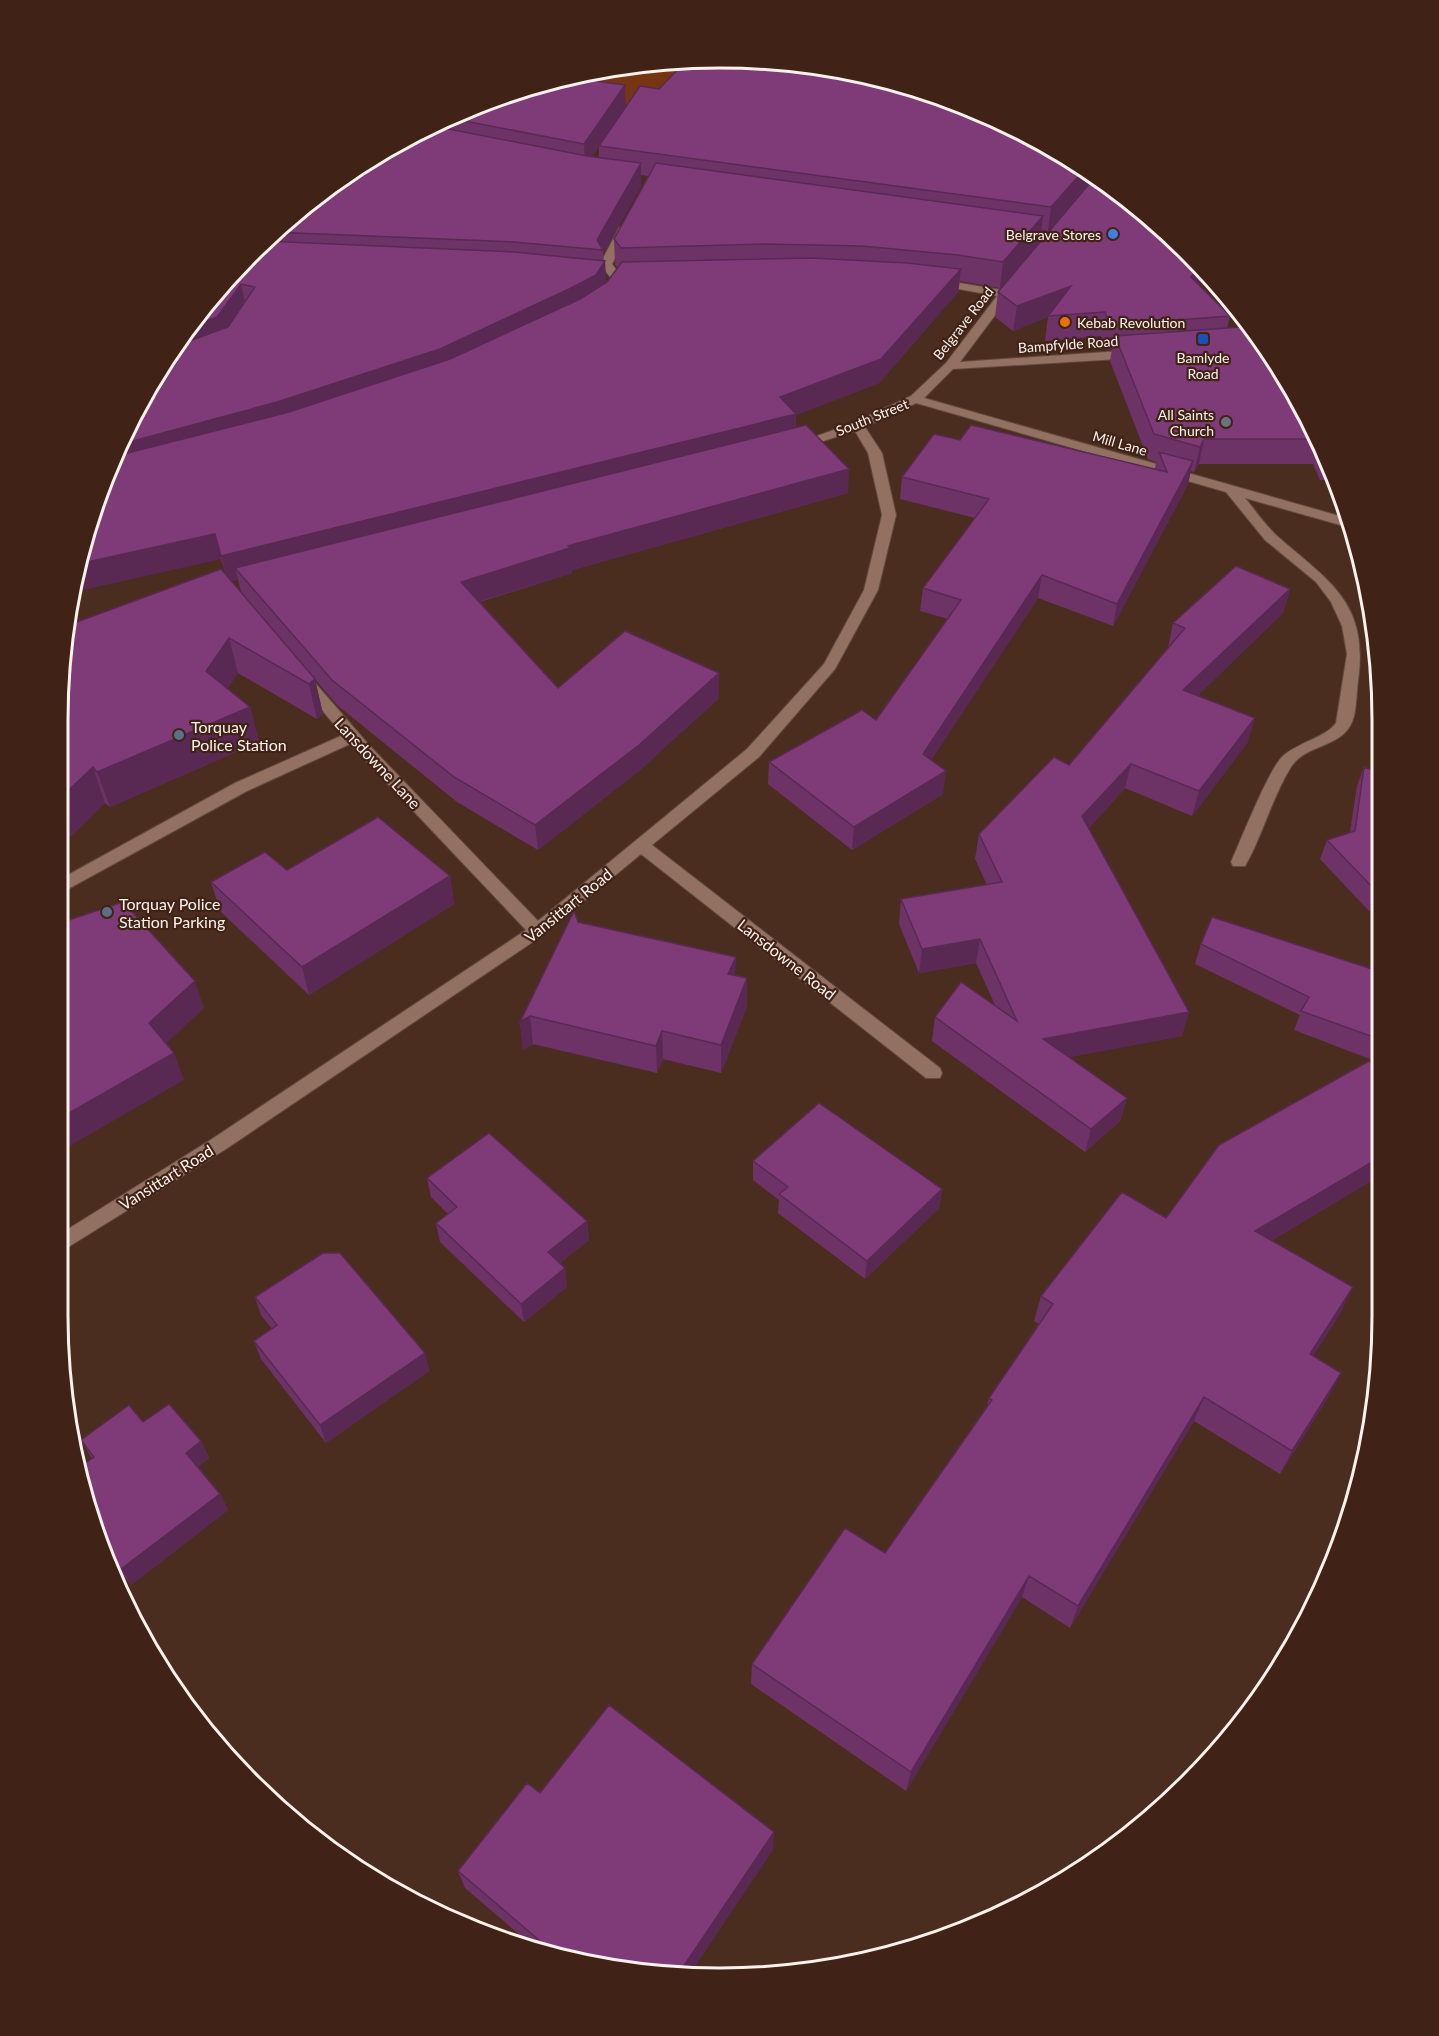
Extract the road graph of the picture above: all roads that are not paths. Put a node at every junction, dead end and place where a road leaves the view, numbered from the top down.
1 (629, 222) edge
2 (596, 278) edge
3 (1018, 278) edge
4 (623, 280) junction
5 (922, 282) edge
6 (1004, 294) junction
7 (608, 295) edge
8 (1152, 353) edge
9 (950, 366) junction
10 (915, 399) junction
11 (858, 426) junction
12 (784, 449) edge
13 (1232, 491) junction
14 (1340, 521) edge
15 (290, 663) edge
16 (358, 743) junction
17 (641, 845) junction
18 (1239, 862) dead end
19 (68, 883) edge
20 (537, 931) junction
21 (933, 1073) dead end
22 (68, 1239) edge

1 - 4 street
2 - 4 street
3 - 6 street, Belgrave Road
4 - 7 street
5 - 6 street
6 - 9 street, Belgrave Road
8 - 9 street, Bampfylde Road
9 - 10 street, Belgrave Road
10 - 11 street, South Street
10 - 13 street, Mill Lane
11 - 12 street, South Street
11 - 17 street, Vansittart Road
13 - 14 street, Mill Lane
13 - 18 street
15 - 16 street, Lansdowne Lane
16 - 19 street
16 - 20 street, Lansdowne Lane
17 - 20 street, Vansittart Road
17 - 21 street, Lansdowne Road
20 - 22 street, Vansittart Road

